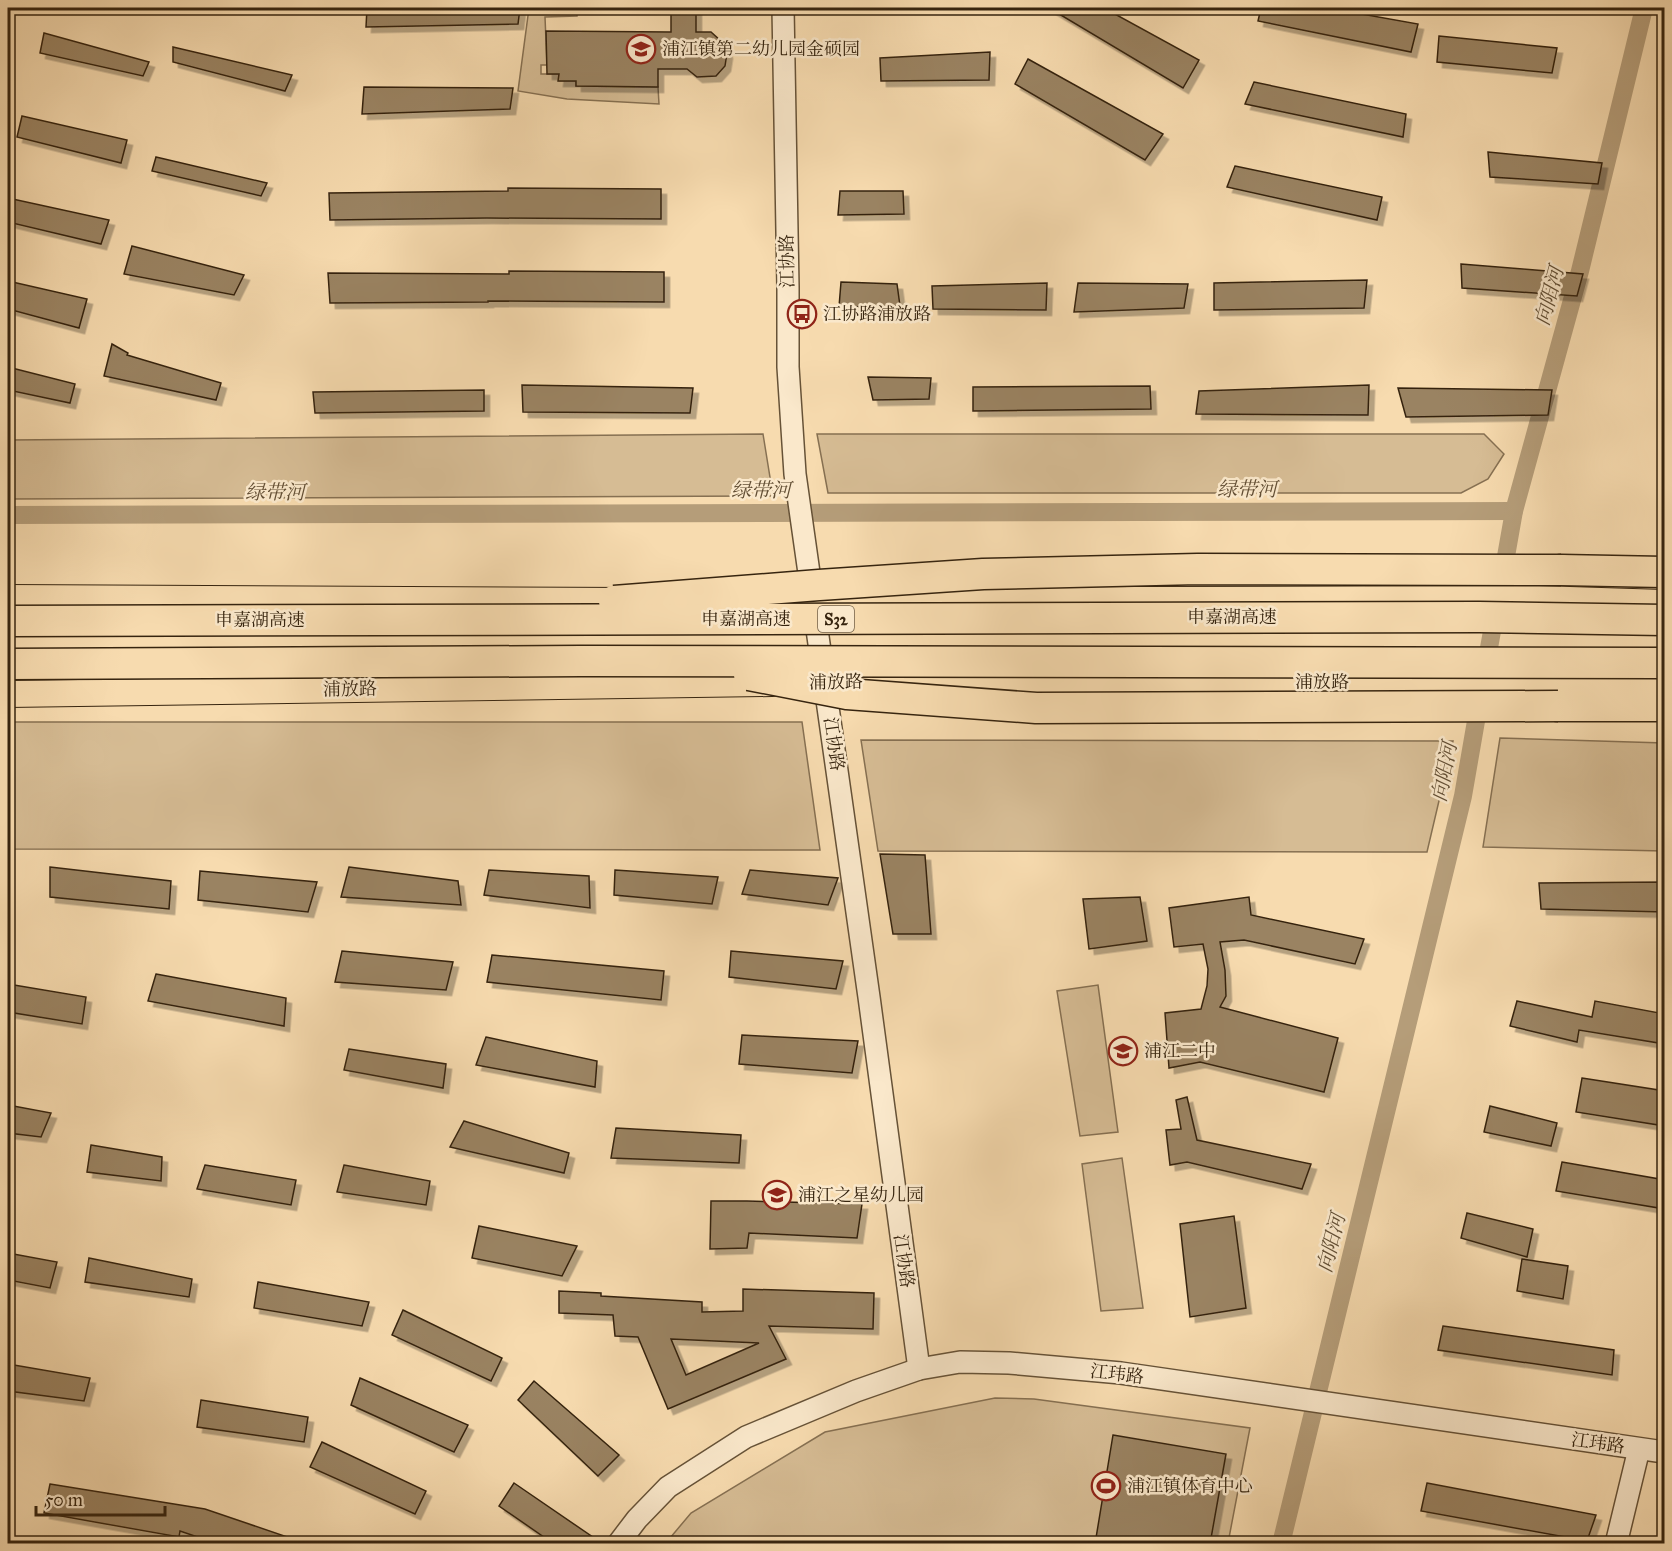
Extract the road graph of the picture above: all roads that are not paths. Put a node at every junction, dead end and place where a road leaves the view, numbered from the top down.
1 (783, 8) edge
2 (1665, 572) edge
3 (8, 598) edge
4 (812, 601) junction
5 (1665, 603) edge
6 (473, 620) junction
7 (1665, 620) edge
8 (8, 621) edge
9 (678, 661) junction
10 (1665, 663) edge
11 (8, 664) edge
12 (825, 682) junction
13 (1665, 682) edge
14 (8, 694) edge
15 (1665, 706) edge
16 (919, 1369) junction
17 (1639, 1449) junction
18 (1665, 1452) edge
19 (618, 1544) edge
20 (1616, 1544) edge

1 - 4 street, 江协路
2 - 6 highway, bridge
3 - 4 main road
4 - 5 main road
4 - 12 street, 江协路
6 - 7 highway, 申嘉湖高速 / S32, bridge
6 - 8 highway, 申嘉湖高速 / S32, bridge
9 - 10 highway, bridge
9 - 11 highway, bridge
9 - 15 highway, bridge
12 - 13 main road, 浦放路
12 - 14 main road, 浦放路
12 - 16 street, 江协路
16 - 17 street, 江玮路
16 - 19 street, 江玮路
17 - 18 street, 江玮路
17 - 20 street

